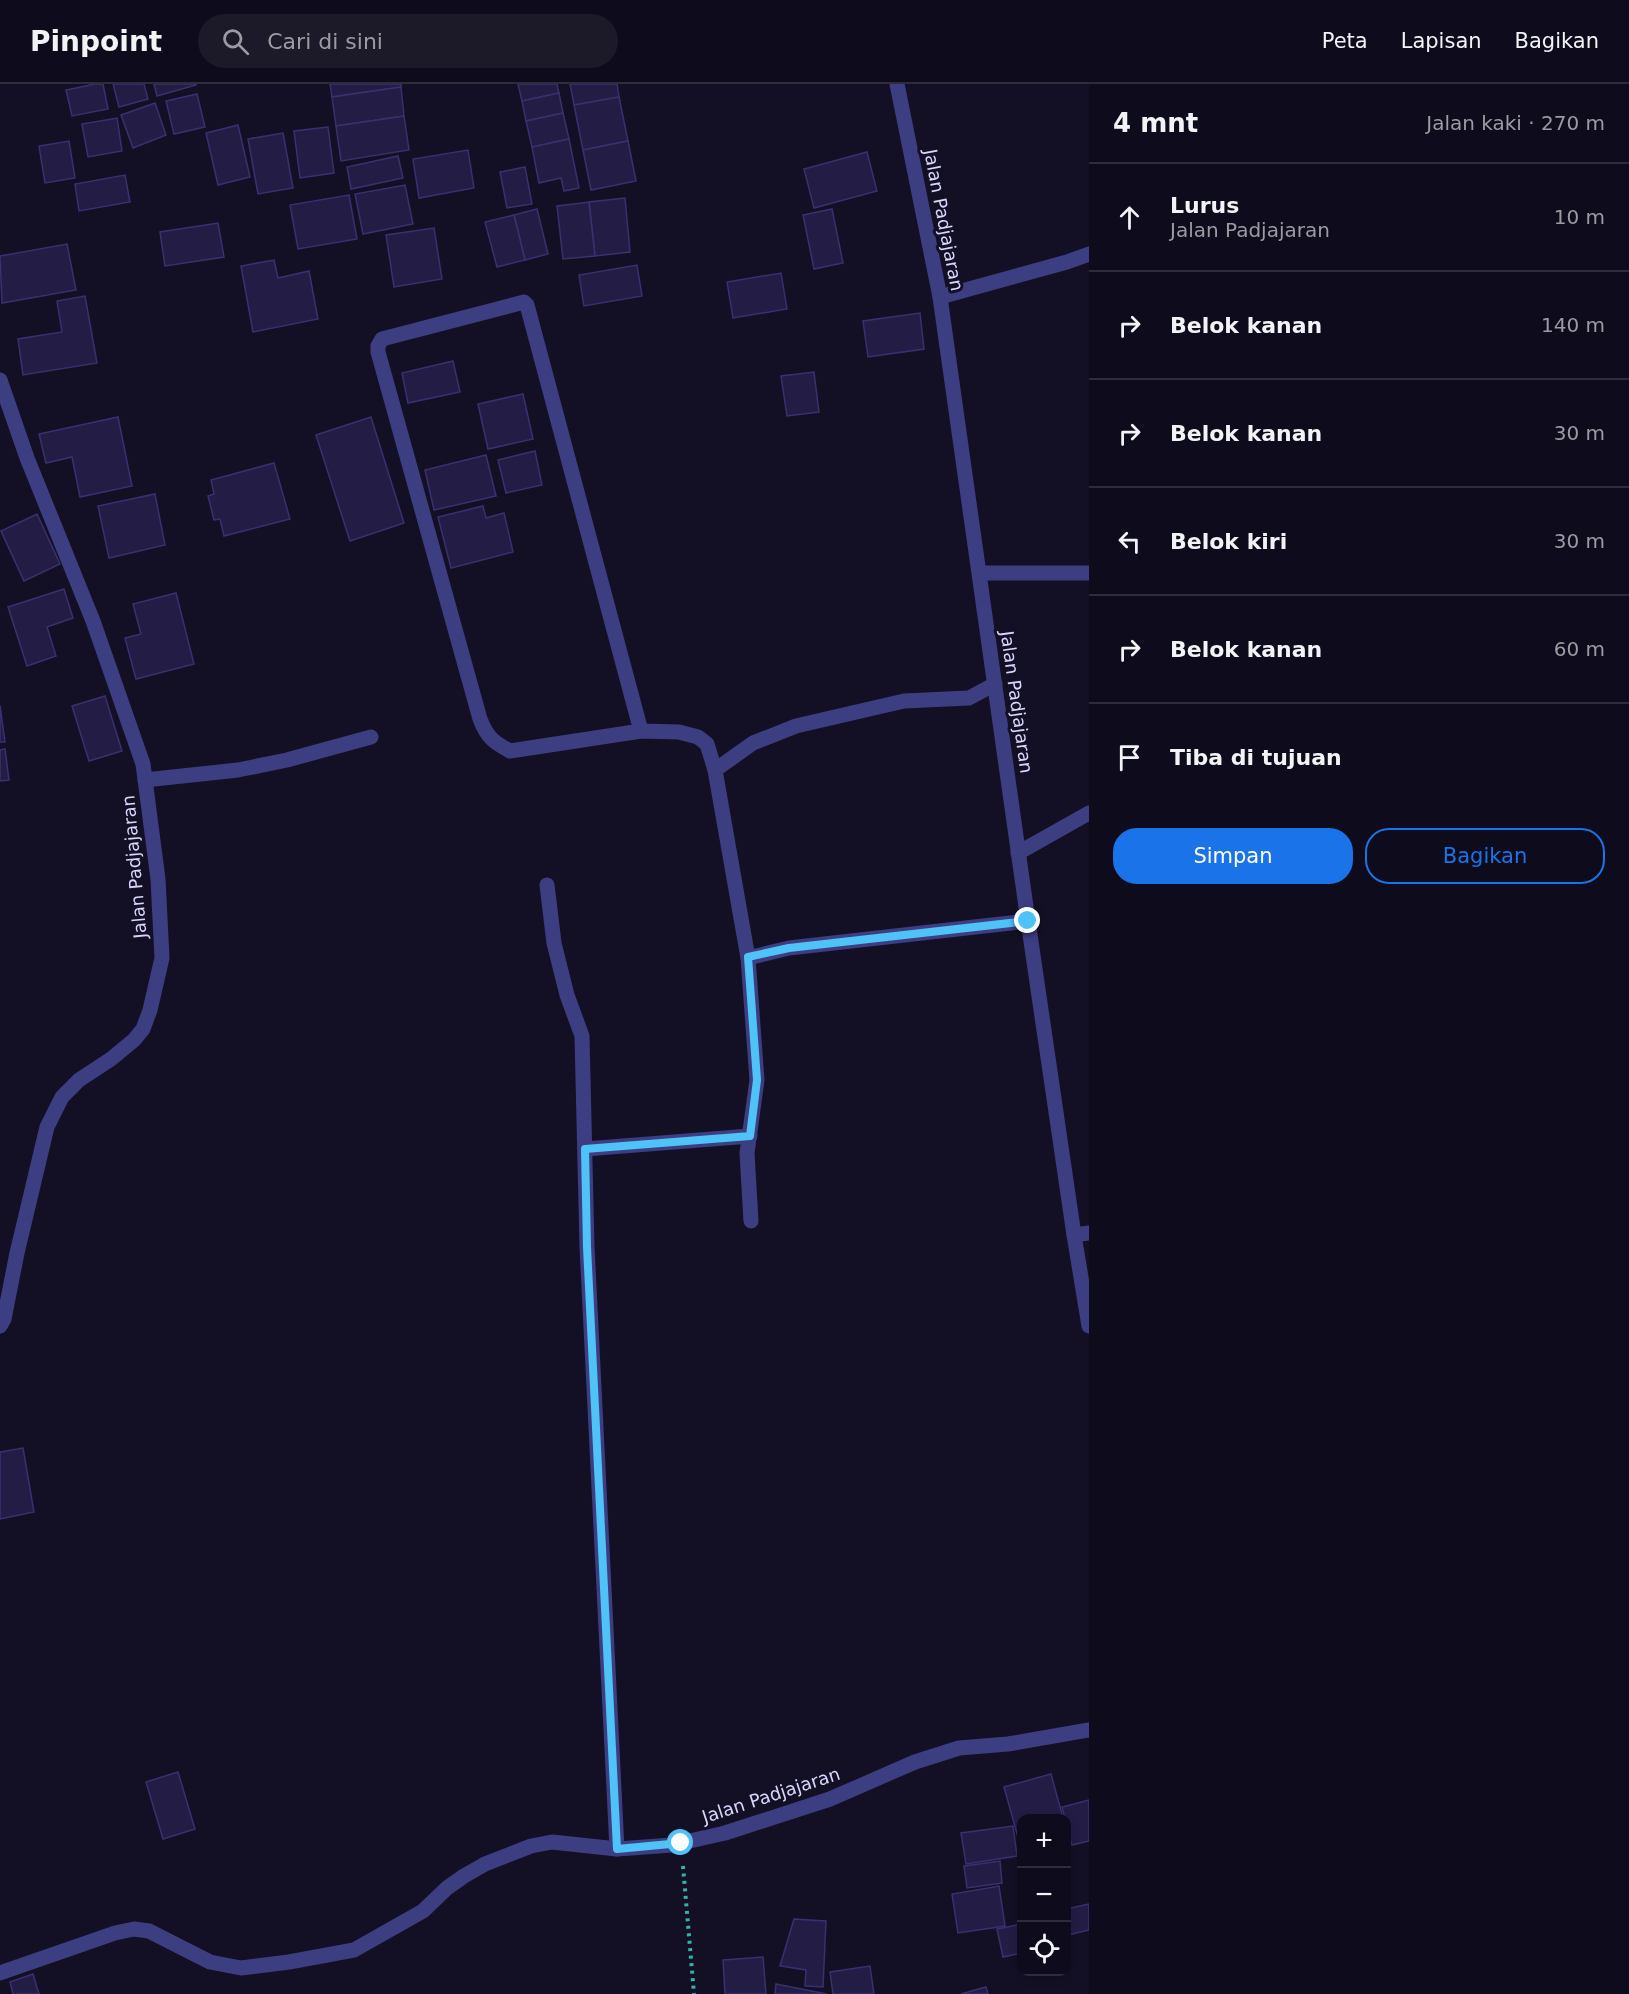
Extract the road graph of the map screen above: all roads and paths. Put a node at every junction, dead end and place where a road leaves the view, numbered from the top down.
1 (897, 84) edge
2 (1089, 254) edge
3 (940, 297) junction
4 (0, 380) edge
5 (980, 573) junction
6 (1089, 573) edge
7 (994, 684) junction
8 (641, 731) junction
9 (371, 737) dead end
10 (715, 770) junction
11 (145, 780) junction
12 (1089, 813) edge
13 (1018, 854) junction
14 (548, 885) dead end
15 (1028, 921) junction
16 (748, 957) junction
17 (750, 1136) junction
18 (585, 1149) junction
19 (751, 1221) dead end
20 (1081, 1234) edge
21 (0, 1326) edge
22 (1089, 1326) edge
23 (1089, 1730) edge
24 (681, 1843) junction
25 (617, 1849) junction
26 (0, 1973) edge
27 (694, 1994) edge

1 - 3 street, Jalan Padjajaran
2 - 3 street
3 - 5 street, Jalan Padjajaran
4 - 11 street, Jalan Padjajaran
5 - 6 street
5 - 7 street, Jalan Padjajaran
7 - 10 street
7 - 13 street, Jalan Padjajaran
8 - 8 street
8 - 10 street
9 - 11 street
10 - 16 street
11 - 21 street, Jalan Padjajaran
12 - 13 street
13 - 15 street, Jalan Padjajaran
14 - 18 street
15 - 16 street
15 - 20 street, Jalan Padjajaran
16 - 17 street
17 - 18 street
17 - 19 street
18 - 25 street
20 - 22 street, Jalan Padjajaran
23 - 24 street, Jalan Padjajaran
24 - 25 street, Jalan Padjajaran
24 - 27 path
25 - 26 street, Jalan Padjajaran

